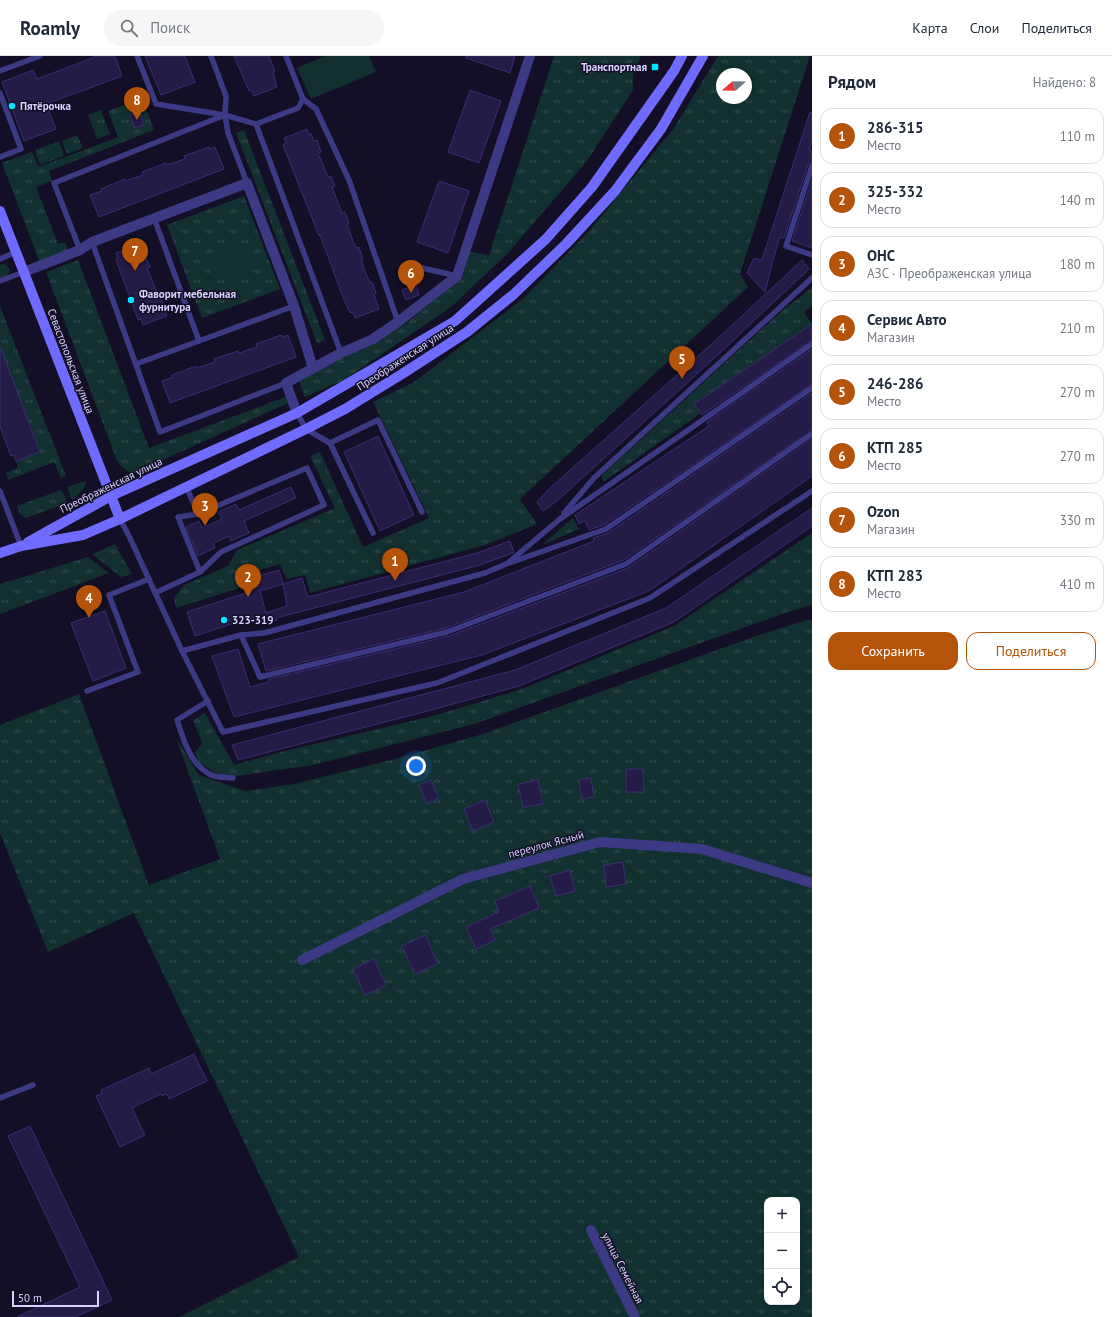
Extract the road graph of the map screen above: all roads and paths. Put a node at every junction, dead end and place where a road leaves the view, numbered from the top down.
1 (40, 56) edge
2 (137, 56) edge
3 (211, 56) edge
4 (286, 56) edge
5 (530, 56) edge
6 (682, 56) edge
7 (703, 56) edge
8 (0, 71) edge
9 (0, 93) edge
10 (303, 99) junction
11 (225, 115) junction
12 (256, 124) junction
13 (0, 157) edge
14 (812, 166) edge
15 (247, 183) junction
16 (0, 210) edge
17 (154, 218) junction
18 (92, 242) junction
19 (80, 250) junction
20 (16, 252) junction
21 (812, 255) edge
22 (0, 258) edge
23 (422, 268) dead end
24 (24, 272) junction
25 (457, 276) junction
26 (812, 278) edge
27 (0, 281) edge
28 (294, 306) junction
29 (398, 322) junction
30 (199, 341) junction
31 (812, 344) edge
32 (341, 353) junction
33 (136, 364) junction
34 (313, 368) junction
35 (286, 382) junction
36 (812, 388) edge
37 (297, 413) junction
38 (306, 429) junction
39 (812, 434) edge
40 (330, 443) junction
41 (186, 486) junction
42 (0, 491) edge
43 (812, 491) edge
44 (111, 496) junction
45 (422, 512) dead end
46 (198, 514) junction
47 (560, 518) junction
48 (120, 519) junction
49 (373, 533) dead end
50 (21, 546) junction
51 (0, 553) edge
52 (506, 564) junction
53 (200, 572) junction
54 (149, 579) junction
55 (155, 593) junction
56 (241, 635) junction
57 (182, 651) junction
58 (87, 691) dead end
59 (208, 701) junction
60 (233, 778) dead end
61 (812, 882) edge
62 (302, 960) dead end
63 (33, 1085) dead end
64 (0, 1098) edge
65 (590, 1230) dead end
66 (635, 1317) edge

1 - 8 lane
2 - 11 lane
3 - 11 lane
4 - 10 lane
5 - 25 street
6 - 37 main road, Преображенская улица
7 - 38 main road, Преображенская улица
9 - 13 lane
10 - 12 lane
10 - 29 lane
11 - 12 lane
11 - 15 lane
11 - 19 lane
12 - 32 lane
14 - 21 lane
15 - 17 street
15 - 28 street
16 - 20 main road, Севастопольская улица
17 - 18 street
17 - 30 lane
18 - 19 street
18 - 33 lane
19 - 24 street
20 - 22 lane
20 - 24 main road, Севастопольская улица
23 - 25 lane
24 - 27 lane
24 - 44 main road, Севастопольская улица
25 - 29 street
26 - 47 lane
28 - 30 lane
28 - 34 street
29 - 32 street
30 - 33 lane
31 - 47 lane
32 - 34 street
33 - 35 lane
34 - 35 street
35 - 37 street
36 - 52 lane
37 - 38 lane
37 - 44 main road, Преображенская улица
38 - 40 lane
38 - 41 main road, Преображенская улица
39 - 56 lane
40 - 45 lane
40 - 49 lane
41 - 46 lane
41 - 48 main road, Преображенская улица
42 - 50 lane
43 - 59 lane
44 - 48 main road, Севастопольская улица
44 - 50 main road, Преображенская улица
46 - 53 lane
46 - 53 lane
47 - 52 lane
48 - 50 main road, Преображенская улица
48 - 54 lane
50 - 51 main road, Преображенская улица
52 - 56 lane
53 - 55 lane
54 - 55 lane
54 - 58 lane
55 - 57 lane
56 - 57 lane
57 - 59 lane
59 - 60 lane
61 - 62 street, переулок Ясный
63 - 64 lane
65 - 66 street, улица Семейная

